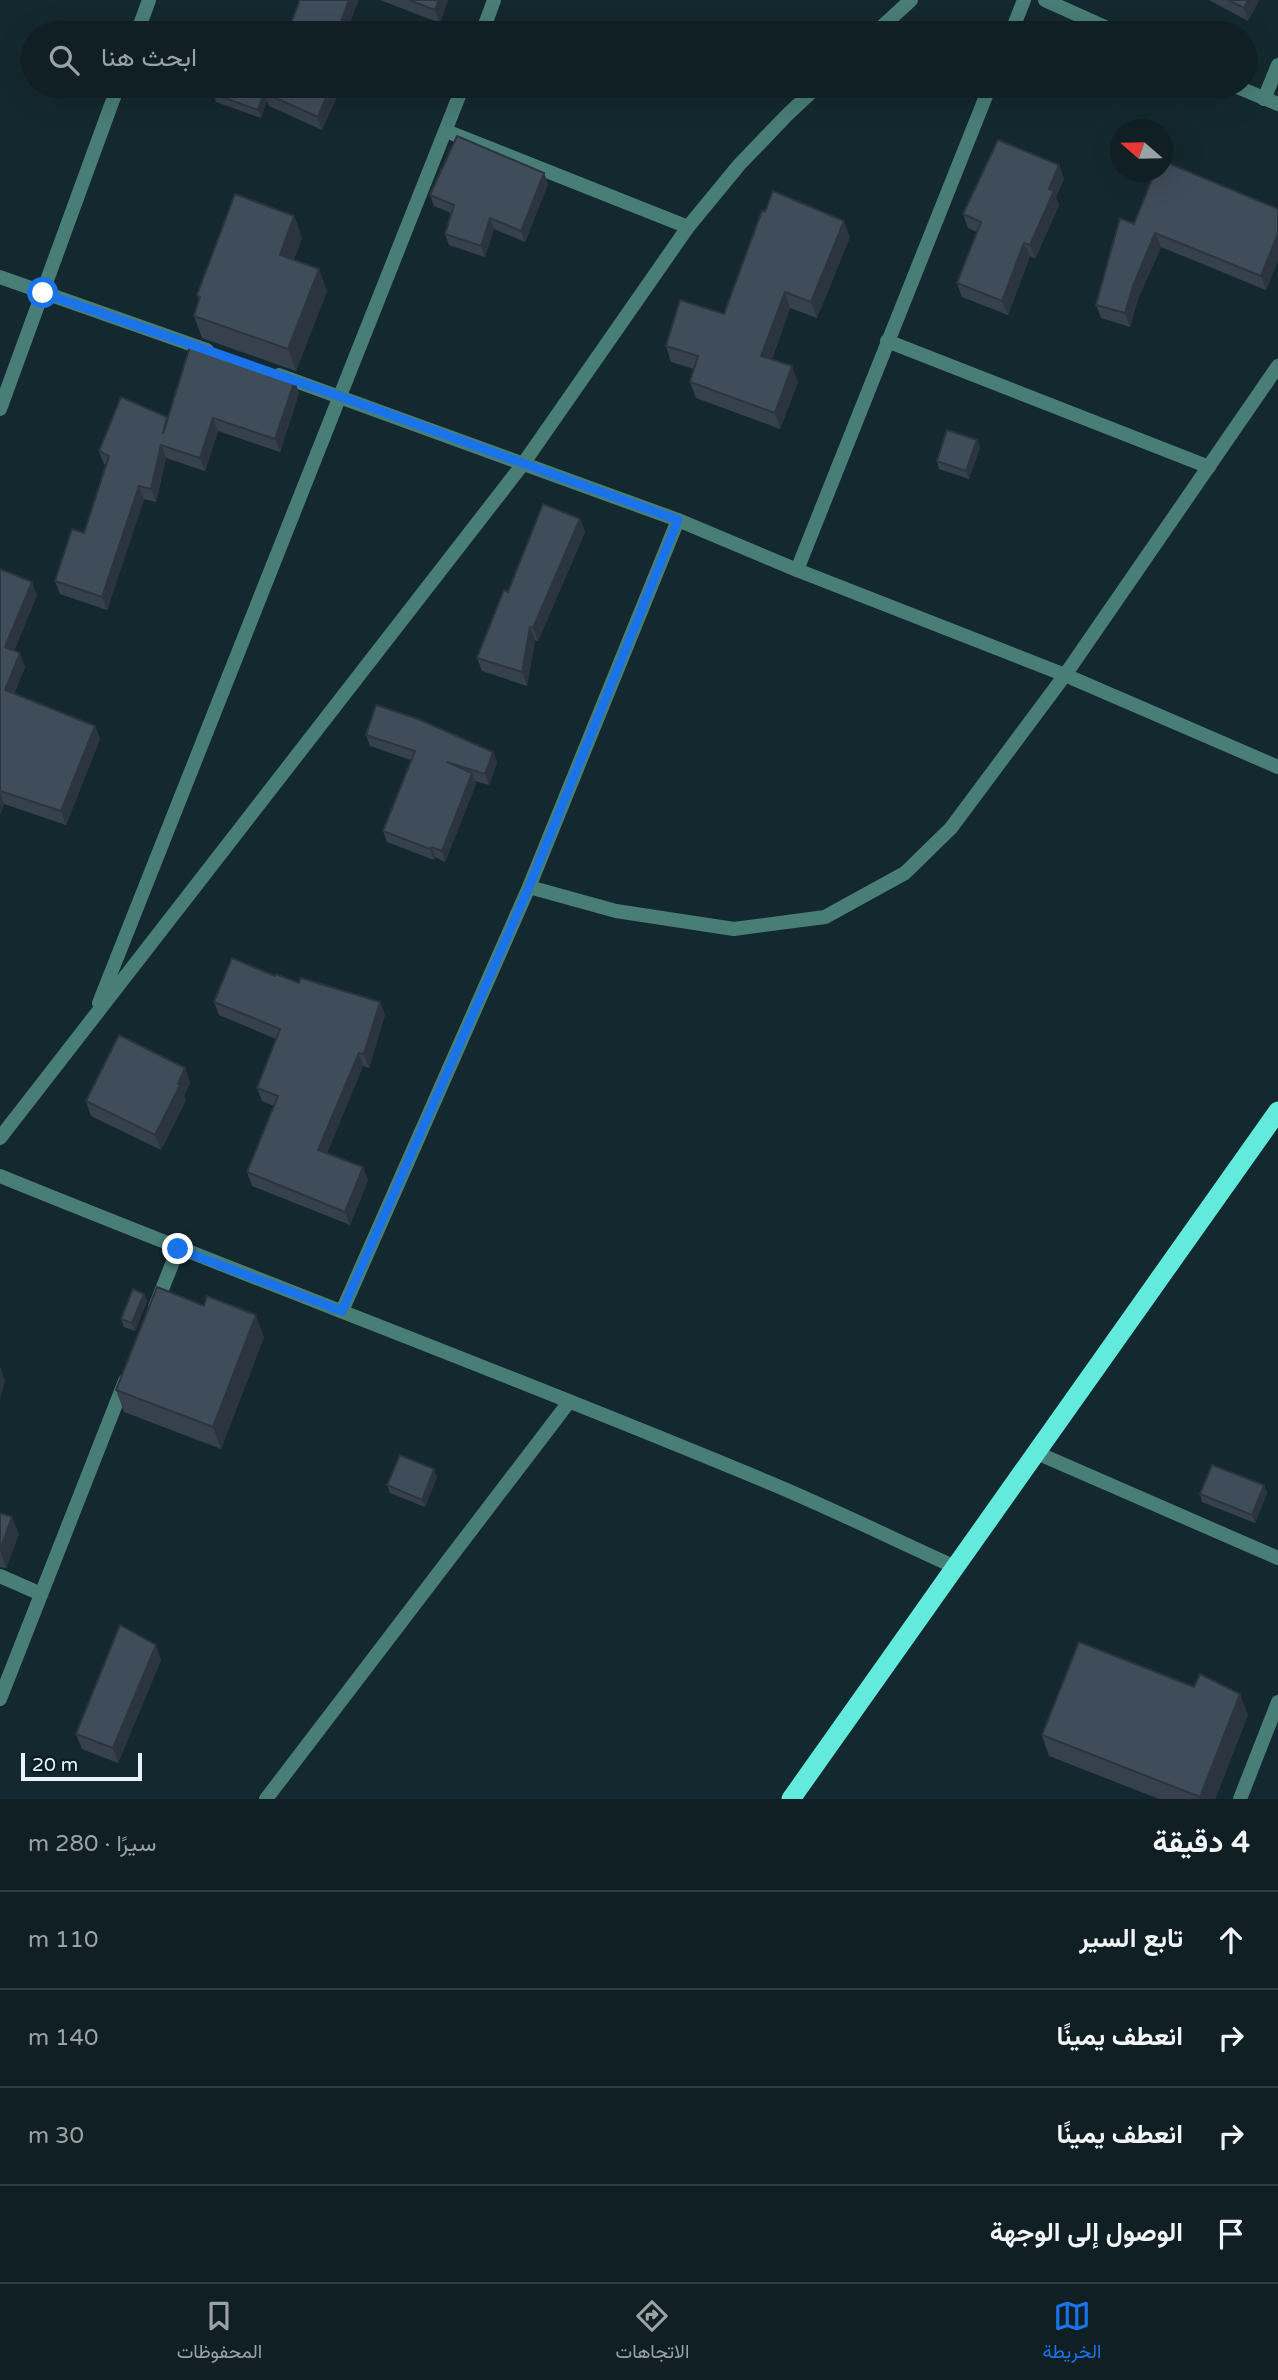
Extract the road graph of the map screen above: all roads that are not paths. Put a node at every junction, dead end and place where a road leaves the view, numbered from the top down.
1 (149, 0) edge
2 (494, 0) edge
3 (911, 0) edge
4 (1024, 0) edge
5 (1045, 0) edge
6 (141, 21) edge
7 (486, 21) edge
8 (888, 21) edge
9 (1016, 21) edge
10 (1091, 21) edge
11 (1278, 65) edge
12 (114, 98) edge
13 (458, 98) edge
14 (806, 98) edge
15 (985, 98) edge
16 (1271, 101) edge
17 (446, 131) junction
18 (688, 227) junction
19 (0, 277) edge
20 (43, 293) junction
21 (887, 341) junction
22 (223, 356) edge
23 (1278, 366) edge
24 (262, 369) edge
25 (339, 396) junction
26 (0, 409) edge
27 (523, 464) junction
28 (1209, 467) junction
29 (678, 520) junction
30 (797, 570) junction
31 (1065, 675) junction
32 (1278, 767) edge
33 (529, 887) junction
34 (92, 1020) junction
35 (1278, 1111) edge
36 (0, 1138) edge
37 (0, 1176) edge
38 (178, 1249) junction
39 (342, 1311) junction
40 (147, 1326) edge
41 (132, 1364) edge
42 (569, 1402) junction
43 (1037, 1453) junction
44 (1278, 1558) edge
45 (956, 1567) junction
46 (0, 1576) edge
47 (41, 1594) junction
48 (0, 1699) edge
49 (1278, 1702) edge
50 (266, 1799) edge
51 (791, 1799) edge
52 (1240, 1799) edge

1 - 6 street
2 - 7 street
3 - 8 street
4 - 9 street
5 - 10 street
11 - 16 street
12 - 20 street
13 - 17 street
14 - 18 street
15 - 21 street
17 - 18 street
17 - 25 street
18 - 27 street
19 - 20 street
20 - 22 street
20 - 26 street
21 - 28 street
21 - 30 street
23 - 28 street
24 - 25 street
25 - 27 street
25 - 34 street
27 - 29 street
27 - 34 street
28 - 31 street
29 - 30 street
29 - 33 street
30 - 31 street
31 - 32 street
31 - 33 street
33 - 39 street
34 - 36 street
35 - 43 highway
37 - 38 street
38 - 39 street
38 - 40 street
39 - 42 street
41 - 47 street
42 - 45 street
42 - 50 street
43 - 44 street
43 - 45 highway
45 - 51 highway
46 - 47 street
47 - 48 street
49 - 52 street

